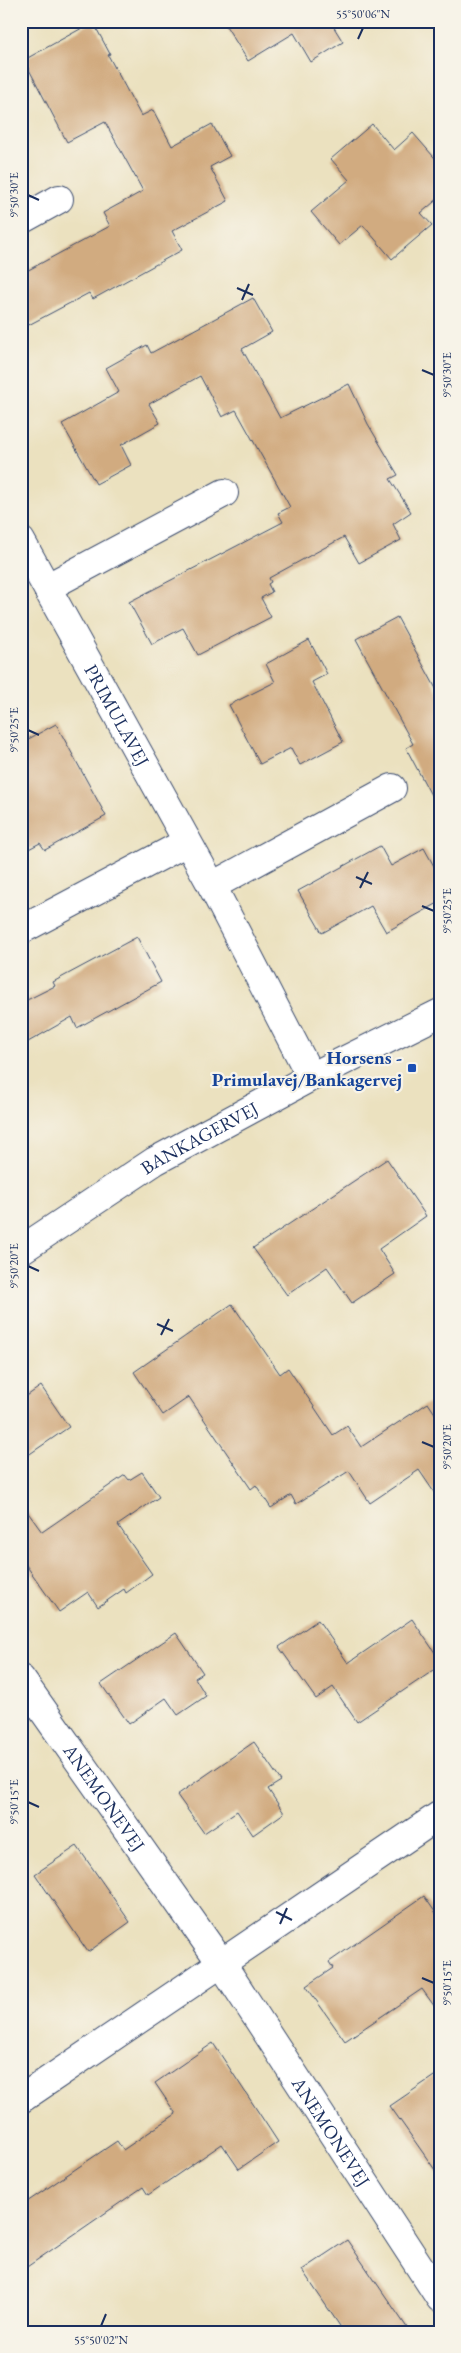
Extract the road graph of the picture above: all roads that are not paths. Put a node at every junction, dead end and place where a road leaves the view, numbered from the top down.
1 (59, 199) dead end
2 (21, 220) edge
3 (224, 493) dead end
4 (21, 541) edge
5 (48, 587) junction
6 (392, 788) dead end
7 (187, 842) junction
8 (212, 886) junction
9 (21, 930) edge
10 (440, 1013) edge
11 (311, 1077) junction
12 (21, 1250) edge
13 (21, 1679) edge
14 (440, 1815) edge
15 (222, 1964) junction
16 (21, 2099) edge
17 (440, 2298) edge

1 - 2 street
3 - 5 street
4 - 5 street, PRIMULAVEJ
5 - 7 street, PRIMULAVEJ
6 - 8 street
7 - 8 street, PRIMULAVEJ
7 - 9 street
8 - 11 street, PRIMULAVEJ
10 - 11 street, BANKAGERVEJ
11 - 12 street, BANKAGERVEJ
13 - 15 street, ANEMONEVEJ
14 - 15 street
15 - 16 street
15 - 17 street, ANEMONEVEJ

